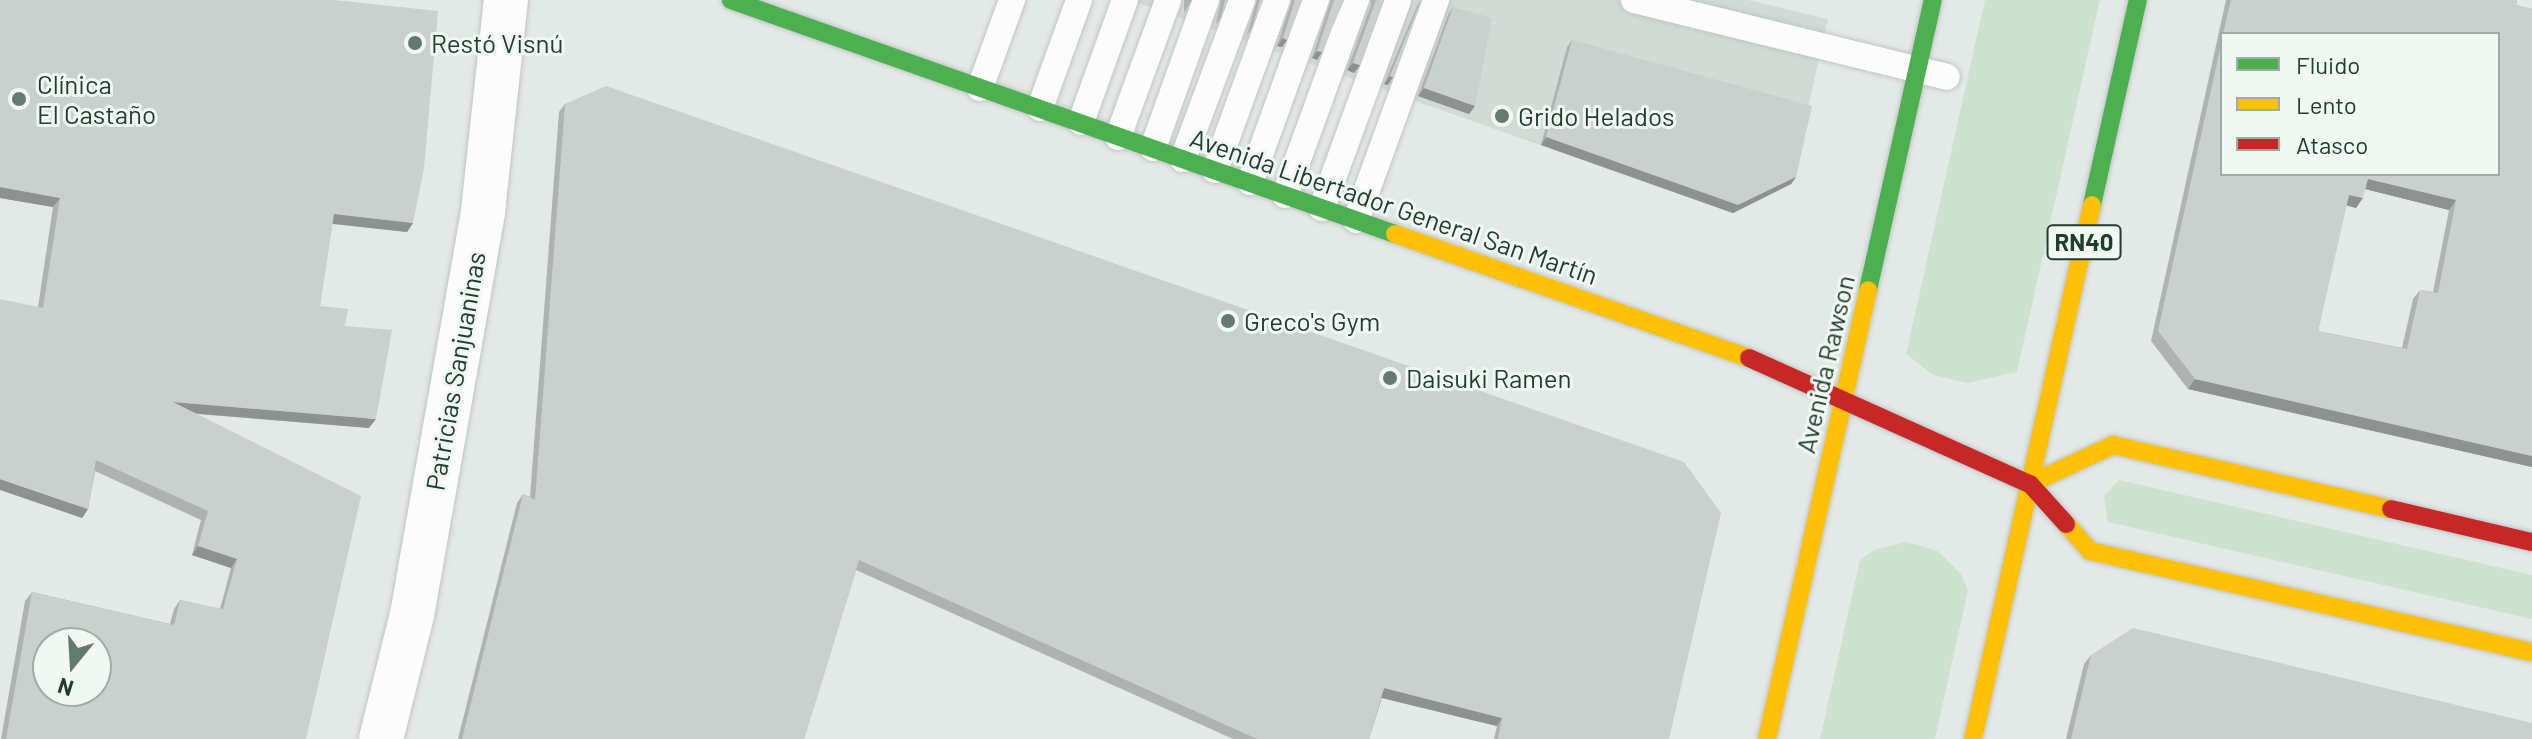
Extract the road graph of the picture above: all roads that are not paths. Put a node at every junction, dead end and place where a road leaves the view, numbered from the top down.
1 (506, 0) edge
2 (731, 0) edge
3 (1012, 0) edge
4 (1079, 0) edge
5 (1125, 0) edge
6 (1168, 0) edge
7 (1206, 0) edge
8 (1242, 0) edge
9 (1277, 0) edge
10 (1316, 0) edge
11 (1356, 0) edge
12 (1398, 0) edge
13 (1436, 0) edge
14 (1634, 0) edge
15 (1933, 0) edge
16 (2138, 0) edge
17 (1917, 69) junction
18 (1947, 77) dead end
19 (980, 88) junction
20 (1040, 108) junction
21 (1081, 122) junction
22 (1118, 137) junction
23 (1153, 148) junction
24 (1183, 159) junction
25 (1215, 170) junction
26 (1250, 182) junction
27 (1285, 195) junction
28 (1322, 208) junction
29 (1356, 220) junction
30 (1843, 400) junction
31 (2030, 484) junction
32 (2532, 542) edge
33 (2532, 652) edge
34 (381, 739) edge
35 (1767, 739) edge
36 (1973, 739) edge

1 - 34 street, Patricias Sanjuaninas
2 - 19 main road, Avenida Libertador General San Martín
3 - 19 lane
4 - 20 lane
5 - 21 lane
6 - 22 lane
7 - 23 lane
8 - 24 lane
9 - 25 lane
10 - 26 lane
11 - 27 lane
12 - 28 lane
13 - 29 lane
14 - 17 lane
15 - 17 main road, Avenida Rawson
16 - 31 main road, RN40
17 - 18 lane
17 - 30 main road, Avenida Rawson
19 - 20 main road, Avenida Libertador General San Martín
20 - 21 main road, Avenida Libertador General San Martín
21 - 22 main road, Avenida Libertador General San Martín
22 - 23 main road, Avenida Libertador General San Martín
23 - 24 main road, Avenida Libertador General San Martín
24 - 25 main road, Avenida Libertador General San Martín
25 - 26 main road, Avenida Libertador General San Martín
26 - 27 main road, Avenida Libertador General San Martín
27 - 28 main road, Avenida Libertador General San Martín
28 - 29 main road, Avenida Libertador General San Martín
29 - 30 main road, Avenida Libertador General San Martín
30 - 31 main road, Avenida Libertador General San Martín
30 - 35 main road, Avenida Rawson
31 - 32 main road
31 - 33 main road, Avenida Libertador General San Martín
31 - 36 main road, RN40

